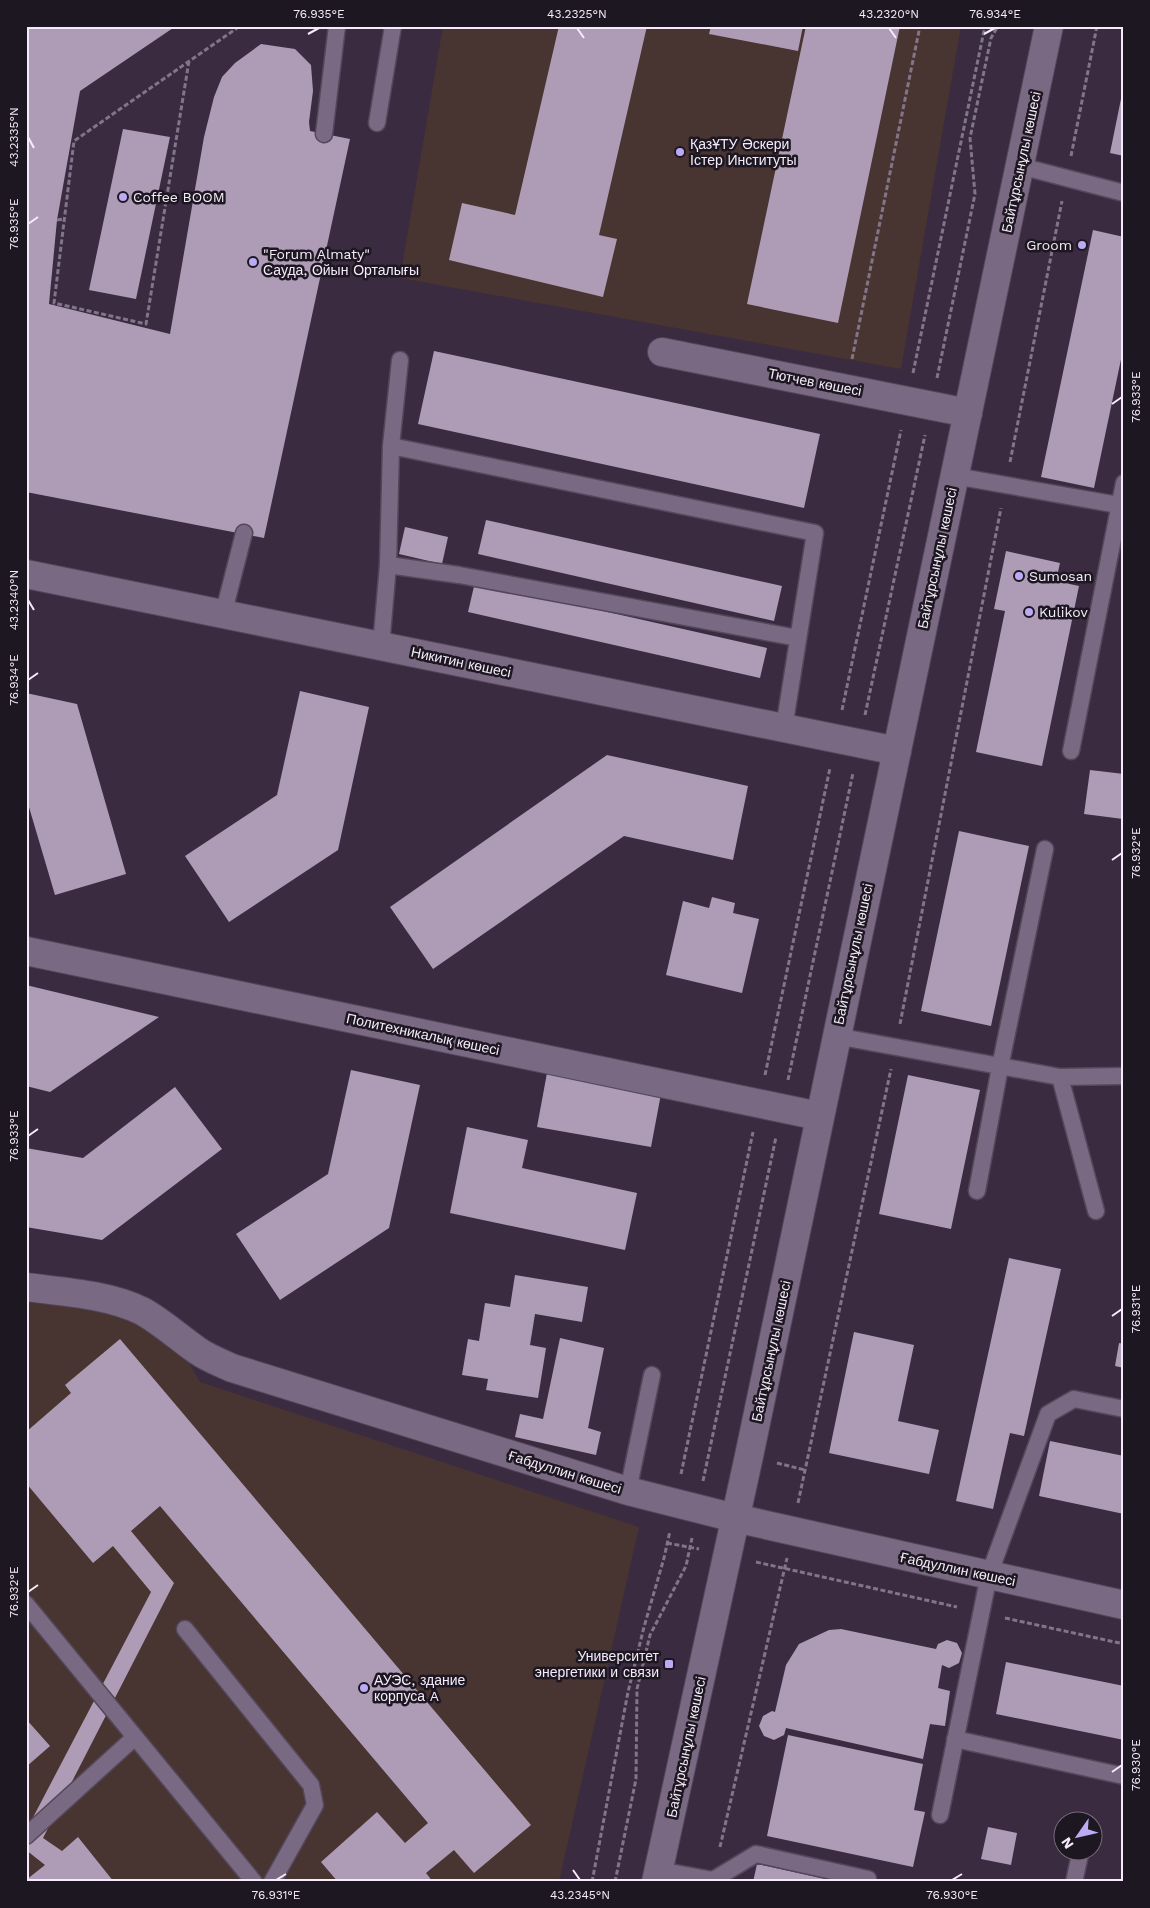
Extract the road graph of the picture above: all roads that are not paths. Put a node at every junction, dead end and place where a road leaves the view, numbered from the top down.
1 (337, 26) edge
2 (393, 26) edge
3 (1049, 26) edge
4 (377, 123) dead end
5 (324, 134) dead end
6 (1020, 166) junction
7 (1124, 193) edge
8 (662, 352) dead end
9 (400, 360) dead end
10 (968, 413) junction
11 (391, 446) junction
12 (955, 476) junction
13 (1124, 482) edge
14 (1121, 506) edge
15 (244, 533) dead end
16 (388, 565) junction
17 (26, 574) edge
18 (223, 615) junction
19 (798, 638) junction
20 (381, 646) junction
21 (784, 728) junction
22 (897, 751) junction
23 (1071, 751) dead end
24 (1045, 849) dead end
25 (26, 951) edge
26 (836, 1036) junction
27 (1000, 1067) junction
28 (1124, 1076) edge
29 (1060, 1077) junction
30 (819, 1116) junction
31 (977, 1190) dead end
32 (1096, 1211) dead end
33 (26, 1287) edge
34 (652, 1375) dead end
35 (1124, 1409) edge
36 (628, 1491) junction
37 (736, 1518) junction
38 (989, 1576) junction
39 (26, 1604) edge
40 (1124, 1605) edge
41 (186, 1629) dead end
42 (136, 1737) junction
43 (955, 1739) junction
44 (1124, 1776) edge
45 (940, 1815) dead end
46 (26, 1836) edge
47 (1079, 1860) edge
48 (658, 1876) edge
49 (254, 1882) edge
50 (272, 1882) edge
51 (868, 1882) edge
52 (1074, 1882) edge

1 - 5 lane
2 - 4 lane
3 - 6 street, Байтұрсынұлы көшесі
6 - 7 lane
6 - 10 street, Байтұрсынұлы көшесі
8 - 10 street, Тютчев көшесі
9 - 11 lane
10 - 12 street, Байтұрсынұлы көшесі
11 - 16 lane
11 - 19 lane
12 - 14 lane
12 - 22 street, Байтұрсынұлы көшесі
13 - 14 lane
14 - 23 lane
15 - 18 lane
16 - 19 lane
16 - 20 lane
17 - 18 street, Никитин көшесі
18 - 20 street, Никитин көшесі
19 - 21 lane
20 - 21 street, Никитин көшесі
21 - 22 street, Никитин көшесі
22 - 26 street, Байтұрсынұлы көшесі
24 - 27 lane
25 - 30 street, Политехникалық көшесі
26 - 27 lane
26 - 30 street, Байтұрсынұлы көшесі
27 - 29 lane
27 - 31 lane
28 - 29 lane
29 - 32 lane
30 - 37 street, Байтұрсынұлы көшесі
33 - 36 street, Ғабдуллин көшесі
34 - 36 lane
35 - 38 lane
36 - 37 street, Ғабдуллин көшесі
37 - 38 street, Ғабдуллин көшесі
37 - 48 street, Байтұрсынұлы көшесі
38 - 40 street, Ғабдуллин көшесі
38 - 43 lane
39 - 42 lane
41 - 50 lane
42 - 46 lane
42 - 49 lane
43 - 44 lane
43 - 45 lane
47 - 52 lane
48 - 51 lane

